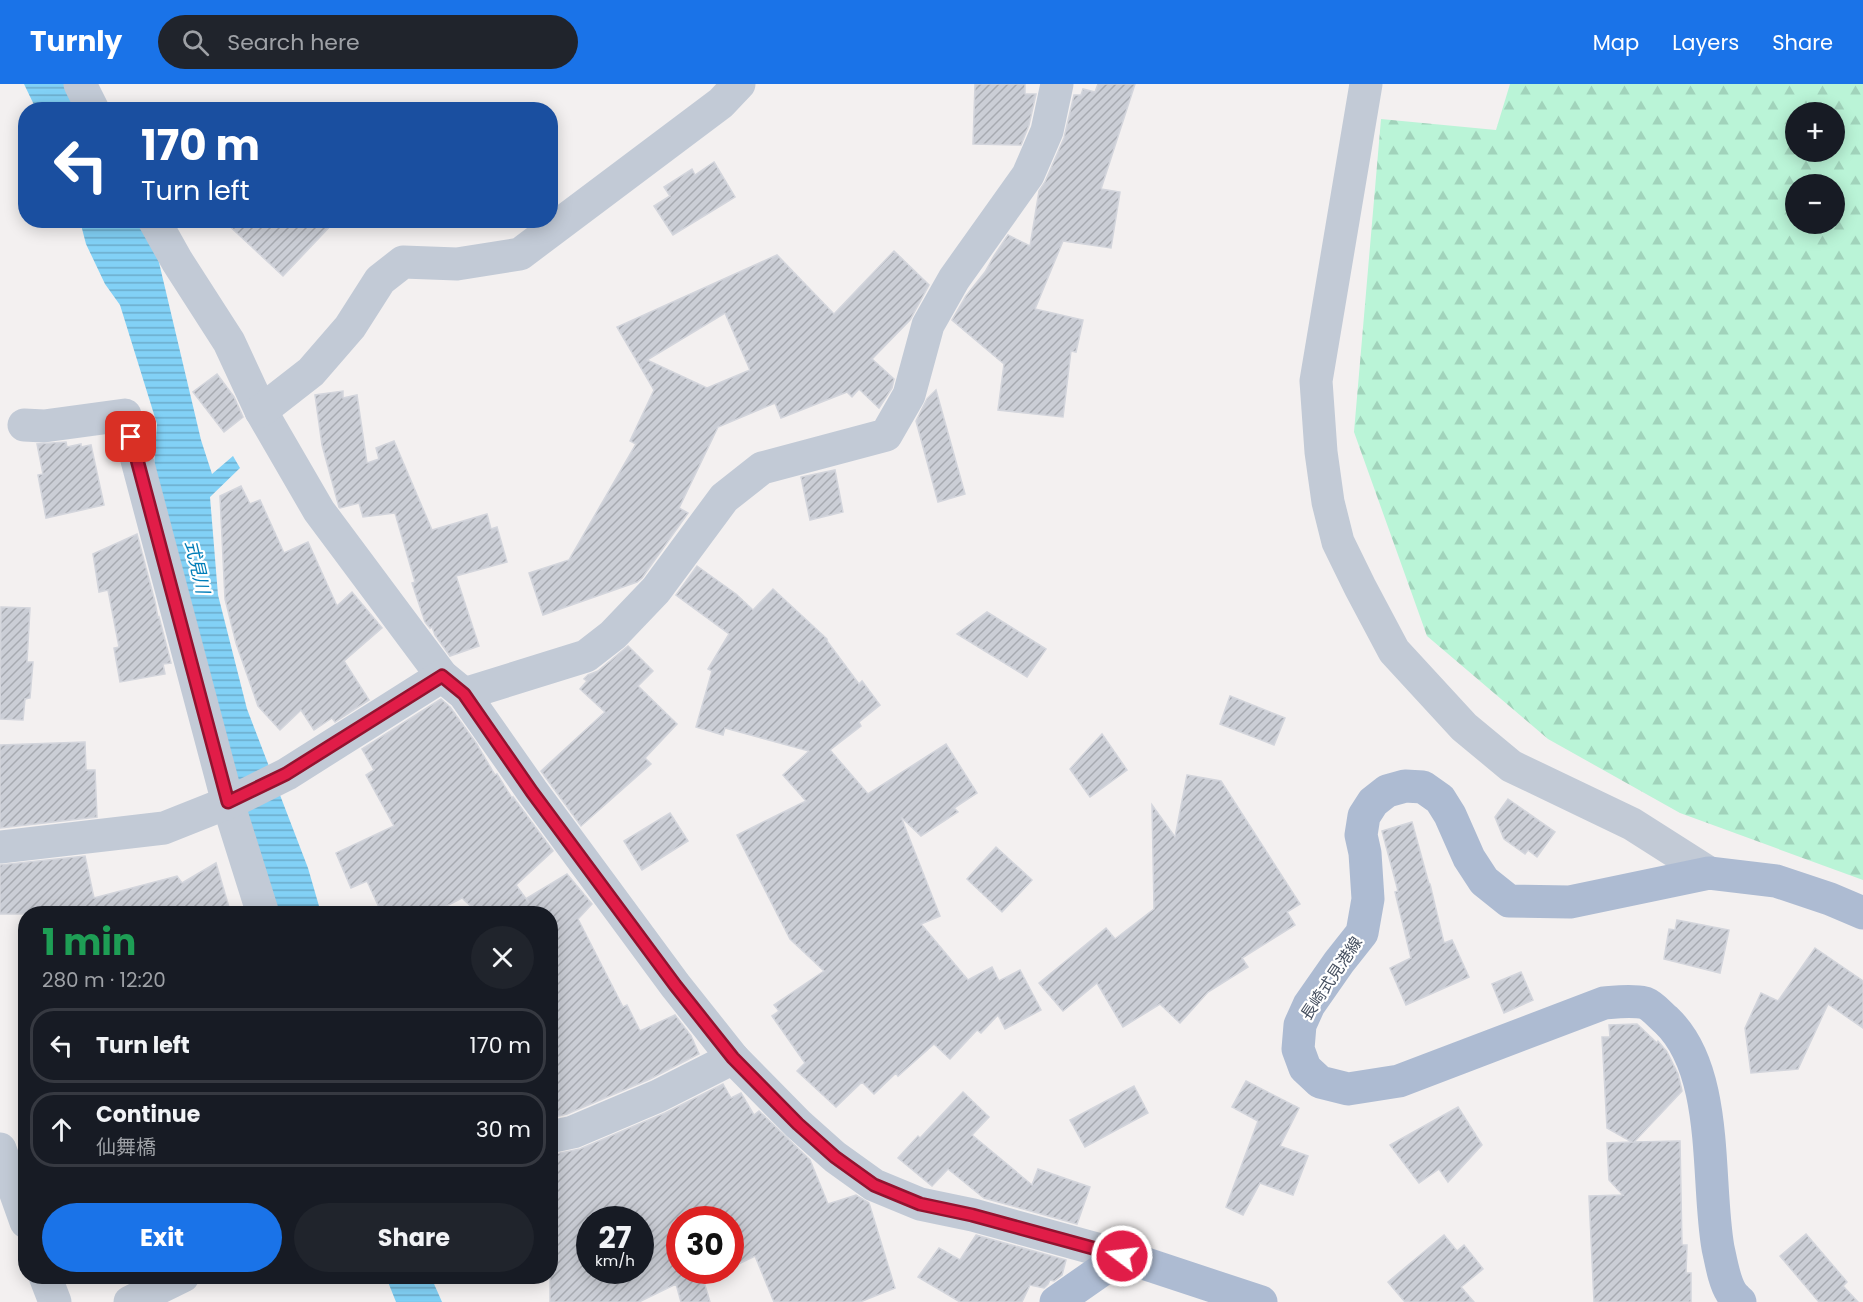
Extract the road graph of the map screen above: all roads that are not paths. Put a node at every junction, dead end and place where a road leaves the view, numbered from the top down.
1 (80, 84) edge
2 (740, 84) edge
3 (1057, 84) edge
4 (1366, 84) edge
5 (89, 102) edge
6 (558, 225) edge
7 (158, 228) edge
8 (555, 228) edge
9 (261, 411) junction
10 (24, 425) dead end
11 (453, 685) junction
12 (233, 801) junction
13 (0, 847) edge
14 (1709, 873) junction
15 (261, 906) edge
16 (1863, 913) edge
17 (733, 1058) junction
18 (558, 1135) edge
19 (0, 1149) edge
20 (18, 1200) edge
21 (1122, 1256) junction
22 (48, 1284) edge
23 (167, 1284) edge
24 (55, 1302) edge
25 (130, 1302) edge
26 (1056, 1302) edge
27 (1261, 1302) edge
28 (1740, 1302) edge

1 - 5 street
2 - 6 street
3 - 11 street
4 - 14 street
7 - 9 street
8 - 9 street
9 - 11 street
10 - 12 street
11 - 12 street
11 - 17 street
12 - 13 street
12 - 15 street
14 - 16 main road, 長崎式見港線
14 - 28 main road, 長崎式見港線
17 - 18 street
17 - 21 street
19 - 20 street
21 - 26 main road
21 - 27 main road
22 - 24 street
23 - 25 street

